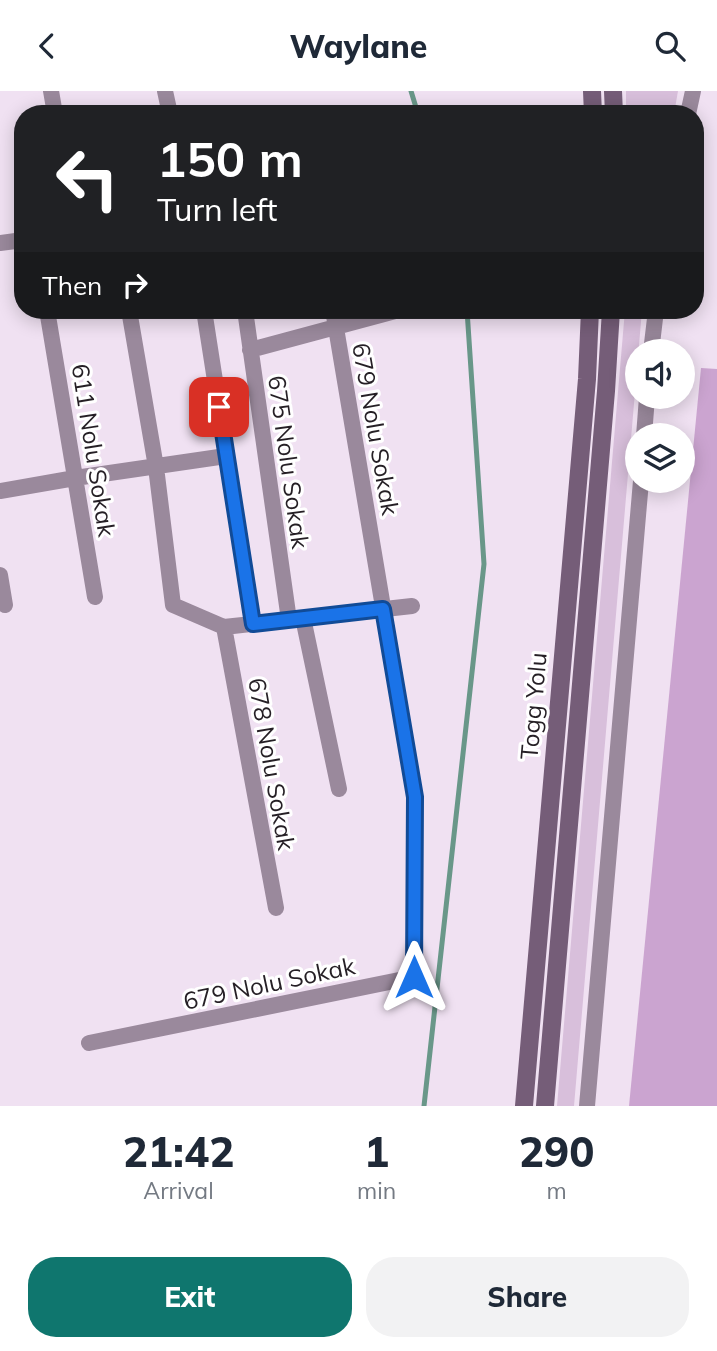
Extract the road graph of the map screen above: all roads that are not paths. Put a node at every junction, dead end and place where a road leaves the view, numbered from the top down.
1 (48, 319) edge
2 (131, 319) edge
3 (205, 319) edge
4 (245, 319) edge
5 (335, 319) edge
6 (366, 319) edge
7 (590, 319) edge
8 (610, 319) edge
9 (655, 319) edge
10 (336, 327) junction
11 (653, 339) edge
12 (250, 350) junction
13 (226, 456) junction
14 (156, 467) junction
15 (75, 478) junction
16 (0, 491) edge
17 (640, 493) edge
18 (0, 575) edge
19 (95, 597) dead end
20 (5, 605) dead end
21 (412, 606) dead end
22 (383, 609) junction
23 (296, 619) junction
24 (253, 624) junction
25 (224, 627) junction
26 (339, 789) dead end
27 (276, 908) dead end
28 (89, 1043) dead end
29 (524, 1106) edge
30 (545, 1106) edge
31 (587, 1106) edge

1 - 15 street, 611 Nolu Sokak
2 - 14 street
3 - 13 street
4 - 12 street, 675 Nolu Sokak
5 - 10 street, 679 Nolu Sokak
6 - 10 street
7 - 29 street, Togg Yolu
8 - 30 street, Togg Yolu
9 - 11 street
10 - 12 street
10 - 22 street, 679 Nolu Sokak
12 - 23 street, 675 Nolu Sokak
13 - 14 street
13 - 24 street
14 - 15 street
14 - 25 street
15 - 16 street
15 - 19 street, 611 Nolu Sokak
17 - 31 street
18 - 20 street
21 - 22 street
22 - 23 street
22 - 28 street, 679 Nolu Sokak
23 - 24 street
23 - 26 street, 675 Nolu Sokak
24 - 25 street
25 - 27 street, 678 Nolu Sokak

